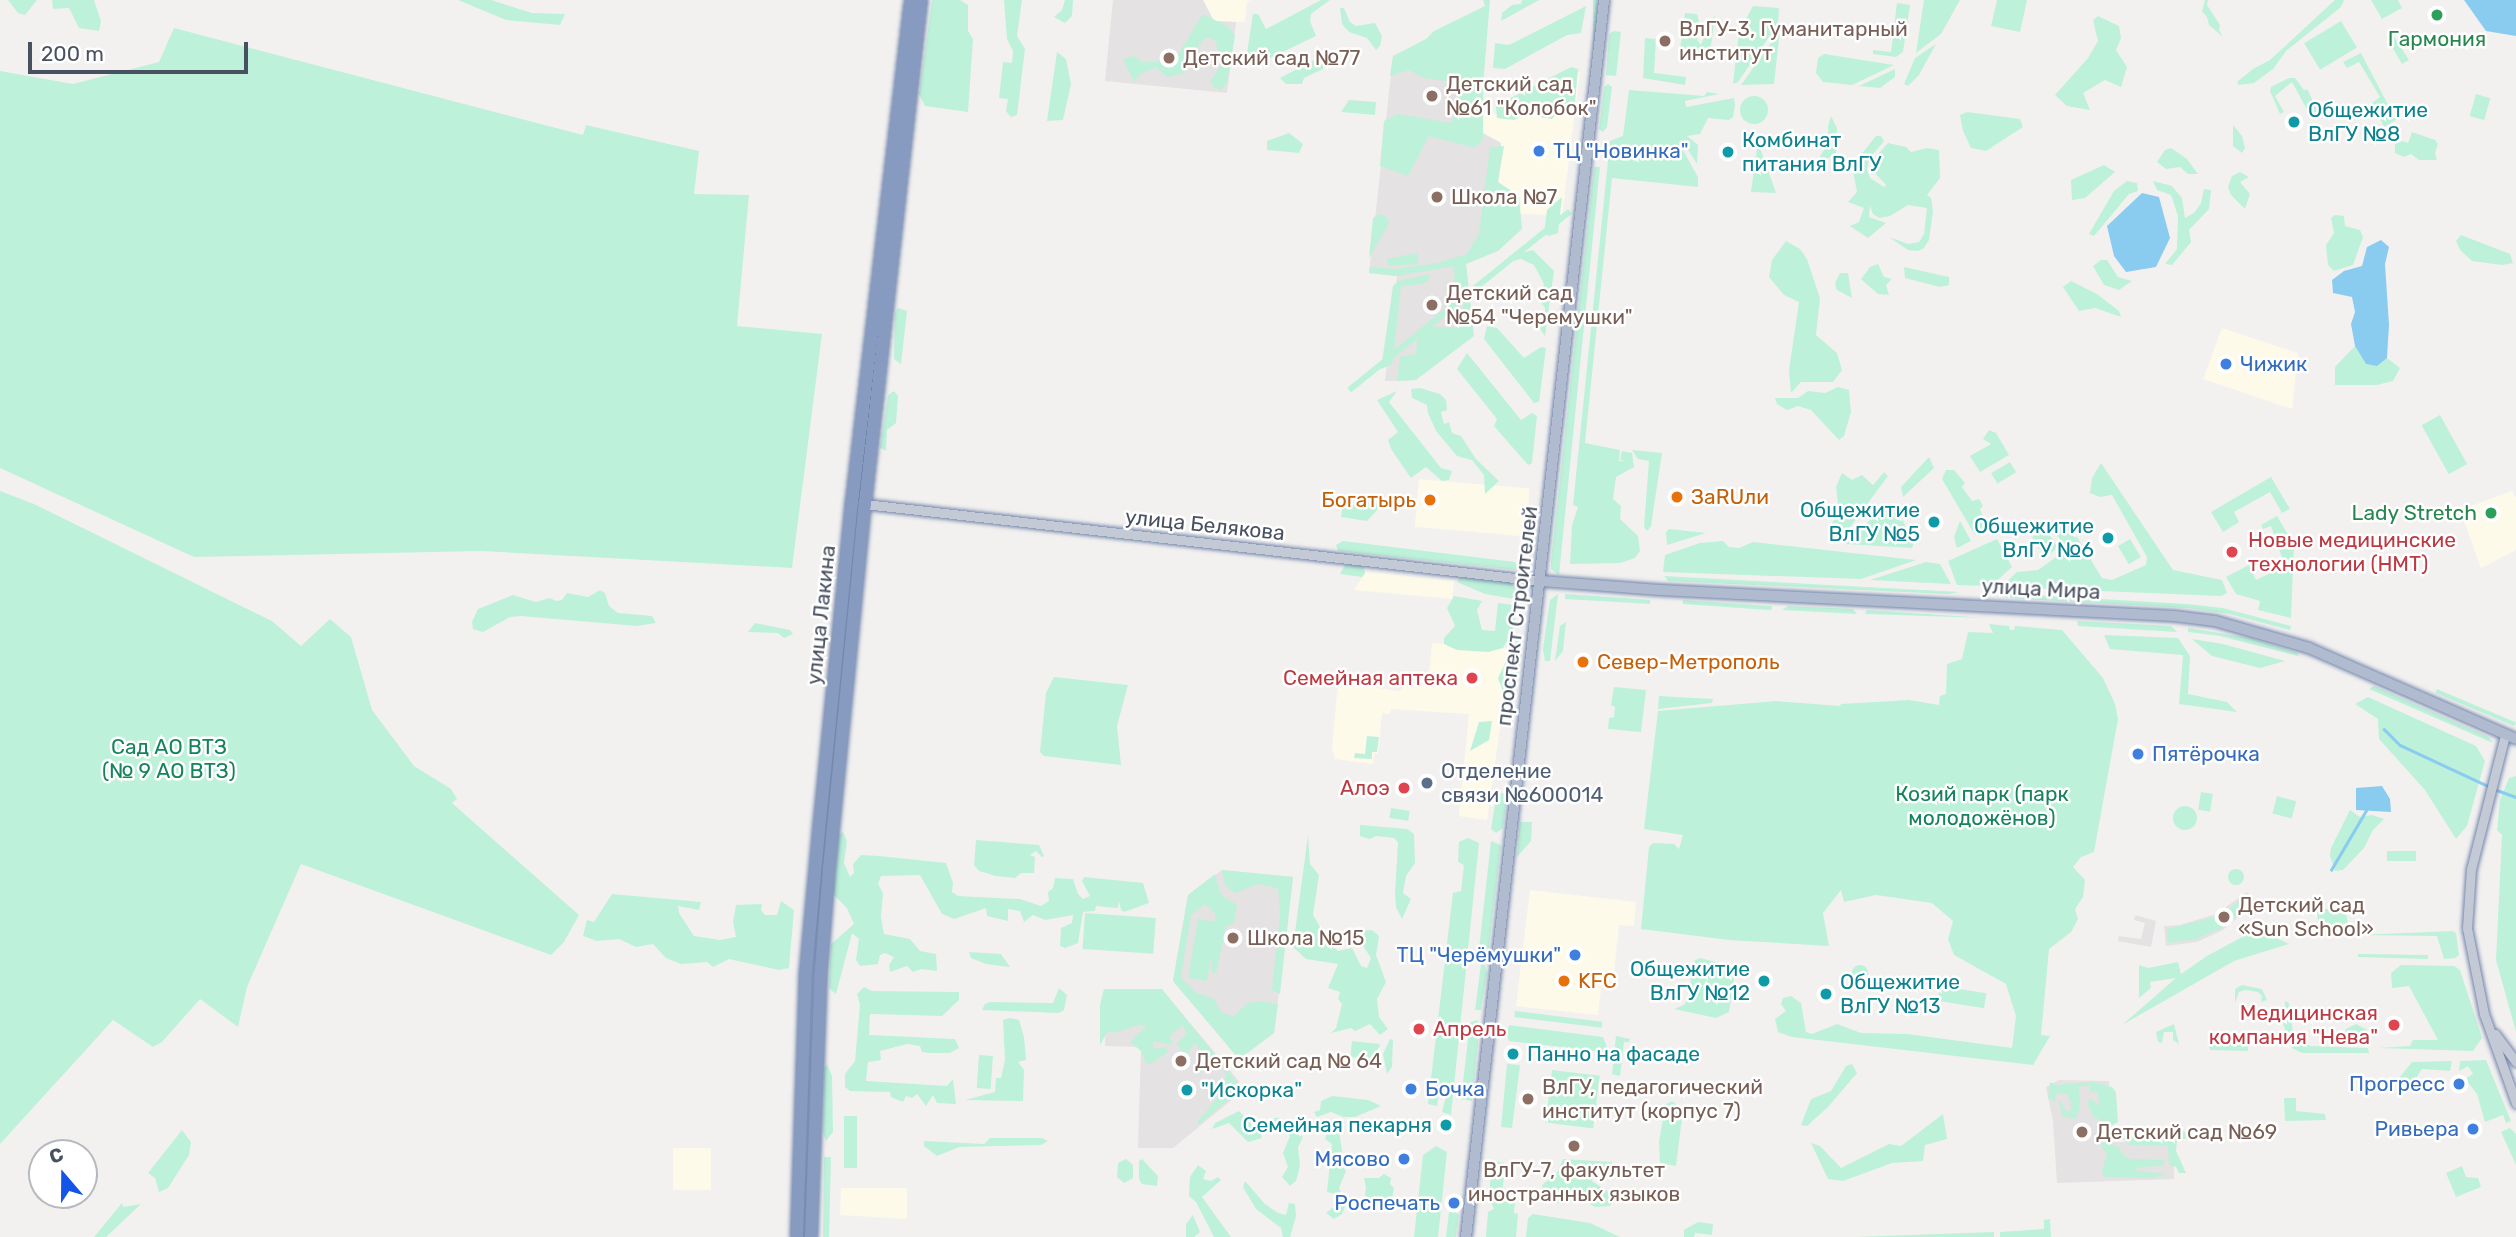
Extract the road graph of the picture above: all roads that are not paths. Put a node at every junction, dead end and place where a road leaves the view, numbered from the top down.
1 (911, 0) edge
2 (921, 0) edge
3 (1604, 0) edge
4 (865, 504) junction
5 (1541, 581) junction
6 (2510, 737) edge
7 (2484, 1014) junction
8 (2516, 1062) edge
9 (2516, 1103) edge
10 (797, 1237) edge
11 (811, 1237) edge
12 (1466, 1237) edge

1 - 10 highway, улица Лакина
2 - 4 highway, улица Лакина
3 - 5 main road, проспект Строителей
4 - 5 street, улица Белякова
4 - 11 highway, улица Лакина
5 - 6 main road, улица Мира
5 - 12 main road, проспект Строителей
6 - 7 street
7 - 8 street
7 - 9 street

